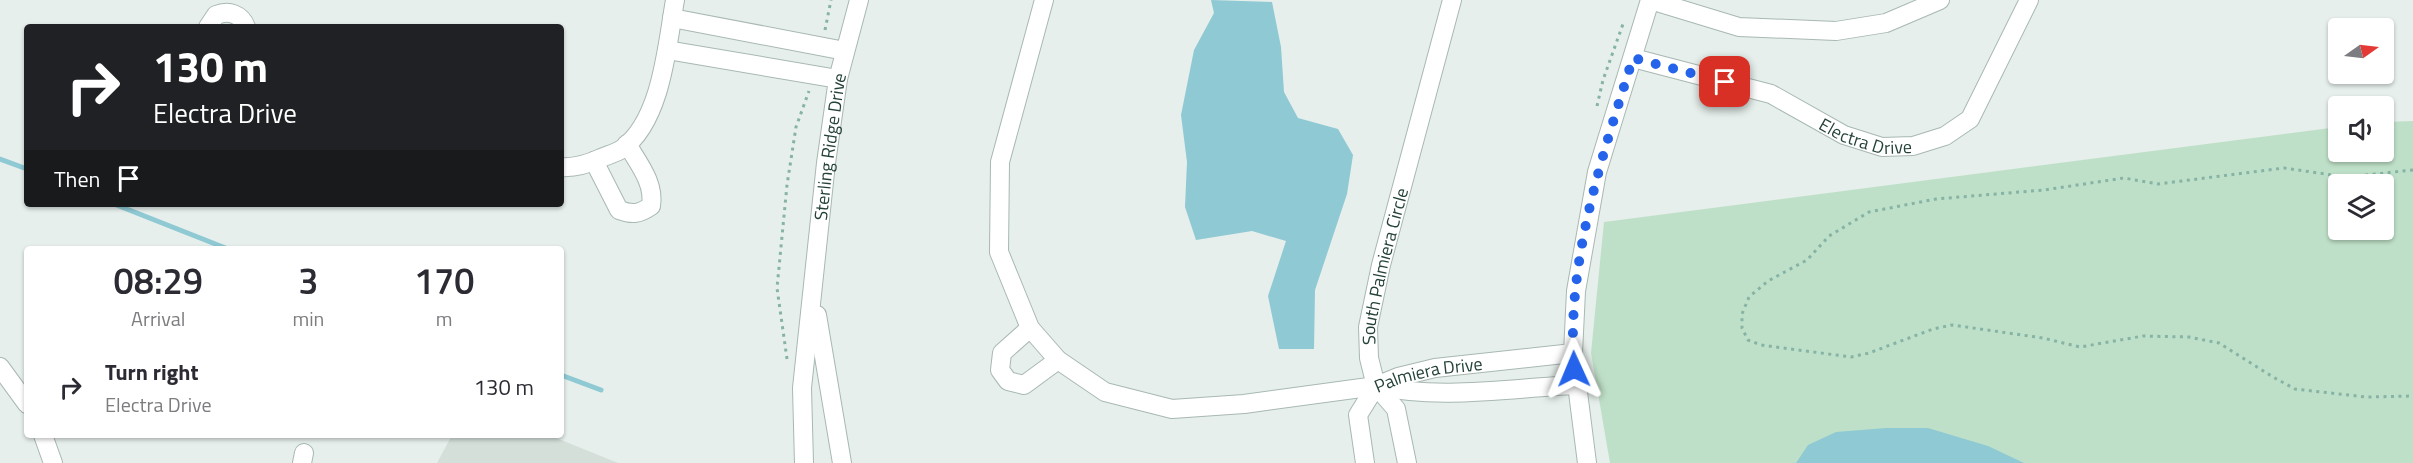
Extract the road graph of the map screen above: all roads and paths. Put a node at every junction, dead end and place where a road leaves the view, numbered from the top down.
1 (831, 0) edge
2 (859, 0) edge
3 (1044, 0) edge
4 (1452, 0) edge
5 (1650, 0) edge
6 (1940, 0) edge
7 (2030, 0) edge
8 (674, 9) edge
9 (210, 24) edge
10 (245, 24) edge
11 (820, 46) junction
12 (667, 50) junction
13 (845, 51) junction
14 (1633, 58) junction
15 (814, 75) junction
16 (838, 79) junction
17 (627, 144) junction
18 (594, 161) junction
19 (564, 167) edge
20 (2413, 170) edge
21 (813, 295) junction
22 (1030, 328) junction
23 (1573, 352) junction
24 (1058, 360) junction
25 (0, 366) edge
26 (788, 368) dead end
27 (1376, 386) junction
28 (1575, 386) junction
29 (2413, 396) edge
30 (24, 400) edge
31 (44, 438) edge
32 (53, 463) edge
33 (804, 463) edge
34 (843, 463) edge
35 (1365, 463) edge
36 (1407, 463) edge
37 (1587, 463) edge

1 - 11 path
2 - 13 street, Sterling Ridge Drive
3 - 22 street
4 - 27 street, South Palmiera Circle
5 - 6 street
5 - 14 street
7 - 14 street, Electra Drive
8 - 11 street
8 - 12 street
9 - 10 street
11 - 13 street
12 - 15 street
12 - 17 street
13 - 16 street, Sterling Ridge Drive
14 - 23 street
15 - 16 street
15 - 26 path
16 - 21 street, Sterling Ridge Drive
17 - 18 street
17 - 18 street
18 - 19 street
20 - 29 path
21 - 33 street, Sterling Ridge Drive
21 - 34 street, Sterling Ridge Drive
22 - 24 street
22 - 24 street
23 - 27 street, Palmiera Drive
23 - 28 street
24 - 27 street
25 - 30 street
27 - 28 street, Palmiera Drive
27 - 35 street
27 - 36 street
28 - 37 street
31 - 32 street

